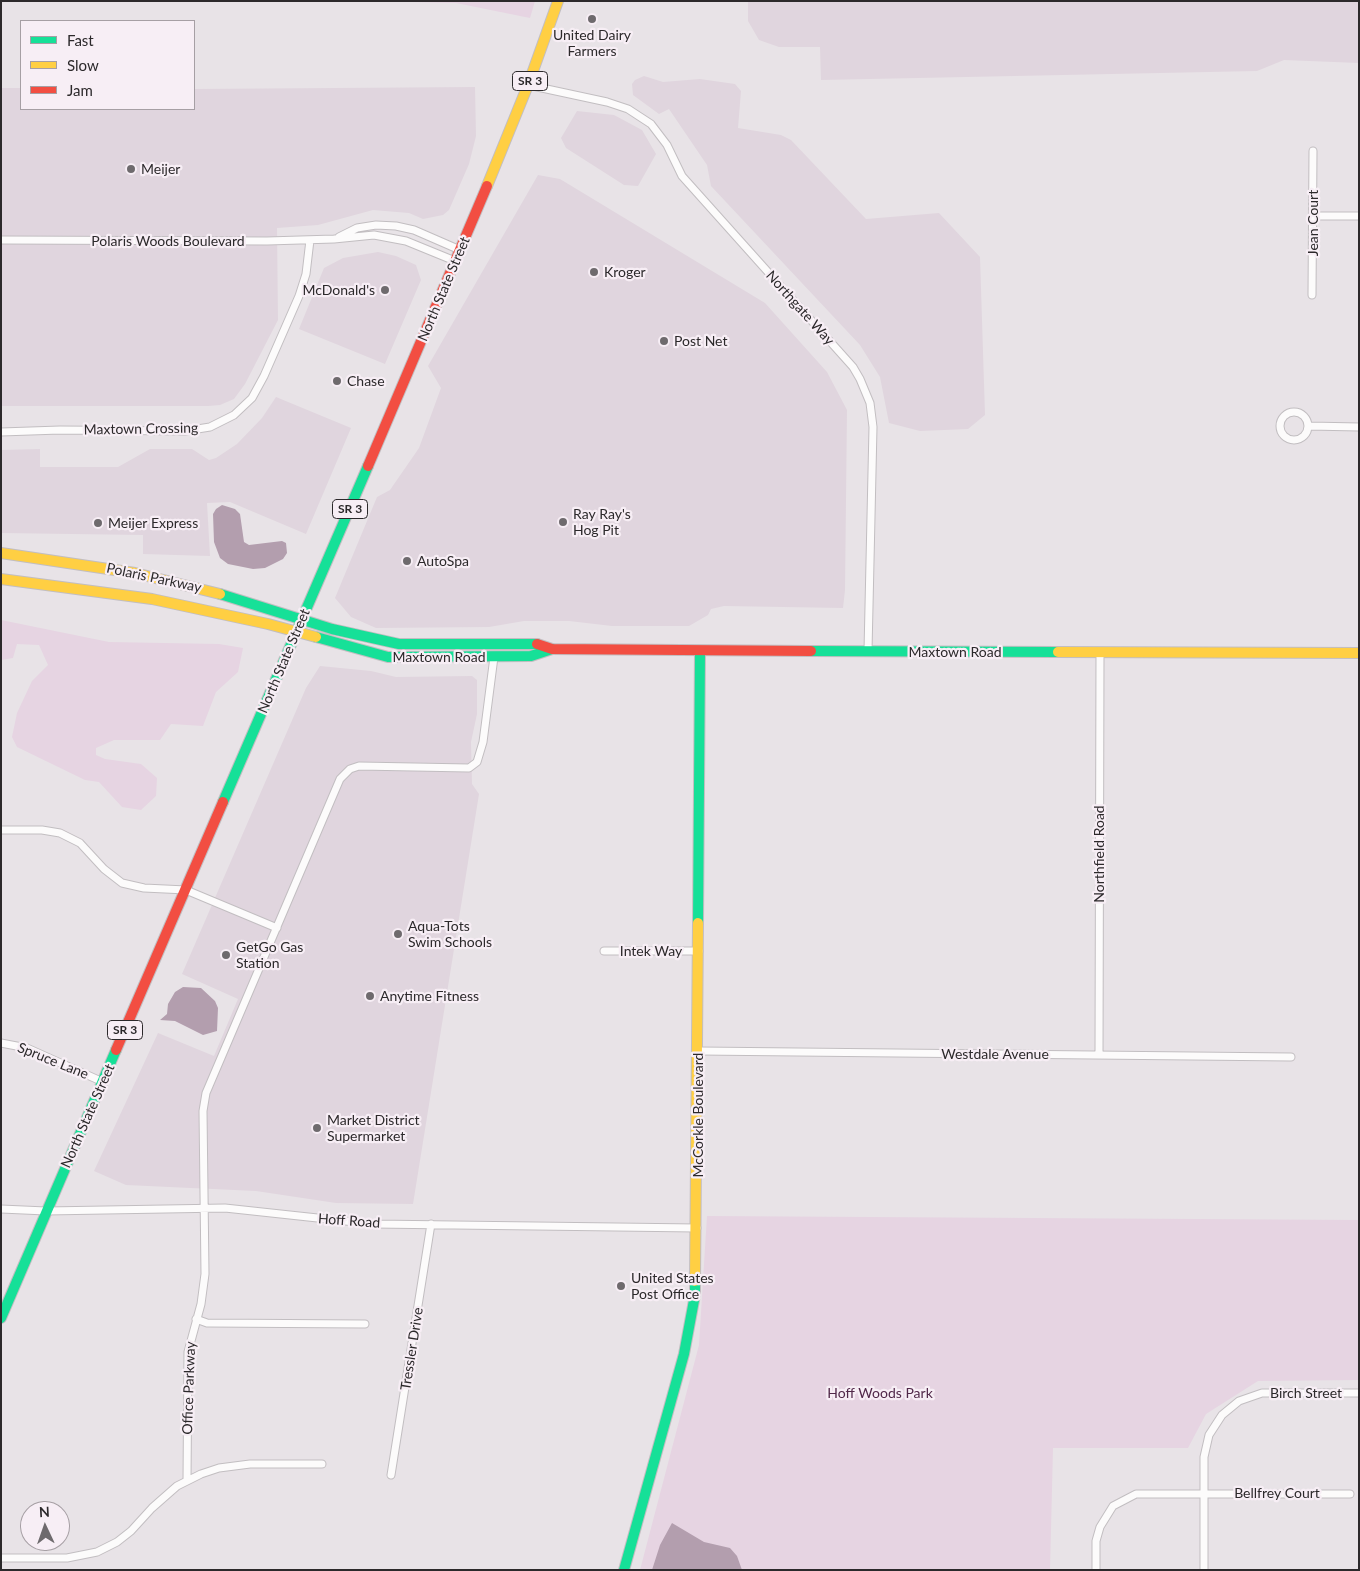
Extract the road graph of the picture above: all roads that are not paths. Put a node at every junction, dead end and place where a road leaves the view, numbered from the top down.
1 (558, 1) edge
2 (528, 85) junction
3 (1313, 151) dead end
4 (1313, 216) junction
5 (1359, 216) edge
6 (334, 239) junction
7 (1, 240) edge
8 (310, 240) junction
9 (460, 250) junction
10 (455, 261) junction
11 (1312, 295) dead end
12 (1309, 426) junction
13 (1359, 427) edge
14 (1, 432) edge
15 (1, 553) edge
16 (1, 579) edge
17 (303, 618) junction
18 (297, 631) junction
19 (500, 644) junction
20 (552, 649) junction
21 (700, 651) junction
22 (868, 651) junction
23 (1100, 653) junction
24 (1359, 653) edge
25 (494, 657) junction
26 (437, 658) junction
27 (1, 830) edge
28 (186, 890) junction
29 (277, 928) junction
30 (604, 951) dead end
31 (698, 951) junction
32 (1, 1043) edge
33 (698, 1052) junction
34 (1099, 1055) junction
35 (1291, 1057) dead end
36 (103, 1082) junction
37 (204, 1208) junction
38 (1, 1209) edge
39 (46, 1211) junction
40 (431, 1224) junction
41 (697, 1228) junction
42 (1, 1318) edge
43 (196, 1319) junction
44 (365, 1324) dead end
45 (1359, 1393) edge
46 (322, 1464) dead end
47 (391, 1475) dead end
48 (187, 1481) junction
49 (1204, 1493) junction
50 (1350, 1494) dead end
51 (1, 1558) edge
52 (624, 1570) edge
53 (1096, 1570) edge
54 (1204, 1570) edge

1 - 2 main road, North State Street / SR 3
2 - 9 main road, North State Street / SR 3
2 - 22 street, Northgate Way
3 - 4 street, Jean Court
4 - 5 street
4 - 11 street, Jean Court
6 - 8 street, Polaris Woods Boulevard
6 - 9 street, Polaris Woods Boulevard
6 - 10 street, Polaris Woods Boulevard
7 - 8 street, Polaris Woods Boulevard
8 - 14 street, Maxtown Crossing
9 - 10 main road, North State Street / SR 3
10 - 17 main road, North State Street / SR 3
12 - 12 street
12 - 13 street
15 - 17 main road, Polaris Parkway
16 - 18 main road, Polaris Parkway
17 - 18 main road, North State Street / SR 3
17 - 19 main road, Maxtown Road
18 - 26 main road, Maxtown Road
18 - 28 main road, North State Street / SR 3
19 - 20 main road, Maxtown Road
19 - 26 main road
20 - 21 main road, Maxtown Road
20 - 25 main road, Maxtown Road
21 - 22 main road, Maxtown Road
21 - 31 main road, McCorkle Boulevard
22 - 23 main road, Maxtown Road
23 - 24 main road, Maxtown Road
23 - 34 street, Northfield Road
25 - 26 main road, Maxtown Road
25 - 29 street, Office Parkway
27 - 28 street
28 - 29 street
28 - 36 main road, North State Street / SR 3
29 - 37 street, Office Parkway
30 - 31 street, Intek Way
31 - 33 main road, McCorkle Boulevard
32 - 36 street, Spruce Lane
33 - 34 street, Westdale Avenue
33 - 41 main road, McCorkle Boulevard
34 - 35 street, Westdale Avenue
36 - 39 main road, North State Street / SR 3
37 - 39 street, Hoff Road
37 - 40 street, Hoff Road
37 - 43 street, Office Parkway
38 - 39 street, Hoff Road
39 - 42 main road, North State Street / SR 3
40 - 41 street, Hoff Road
40 - 47 street, Tressler Drive
41 - 52 main road, McCorkle Boulevard
43 - 44 street
43 - 48 street, Office Parkway
45 - 49 street, Birch Street
46 - 48 street
48 - 51 street
49 - 50 street, Bellfrey Court
49 - 53 street, Bellfrey Court
49 - 54 street, Birch Street

